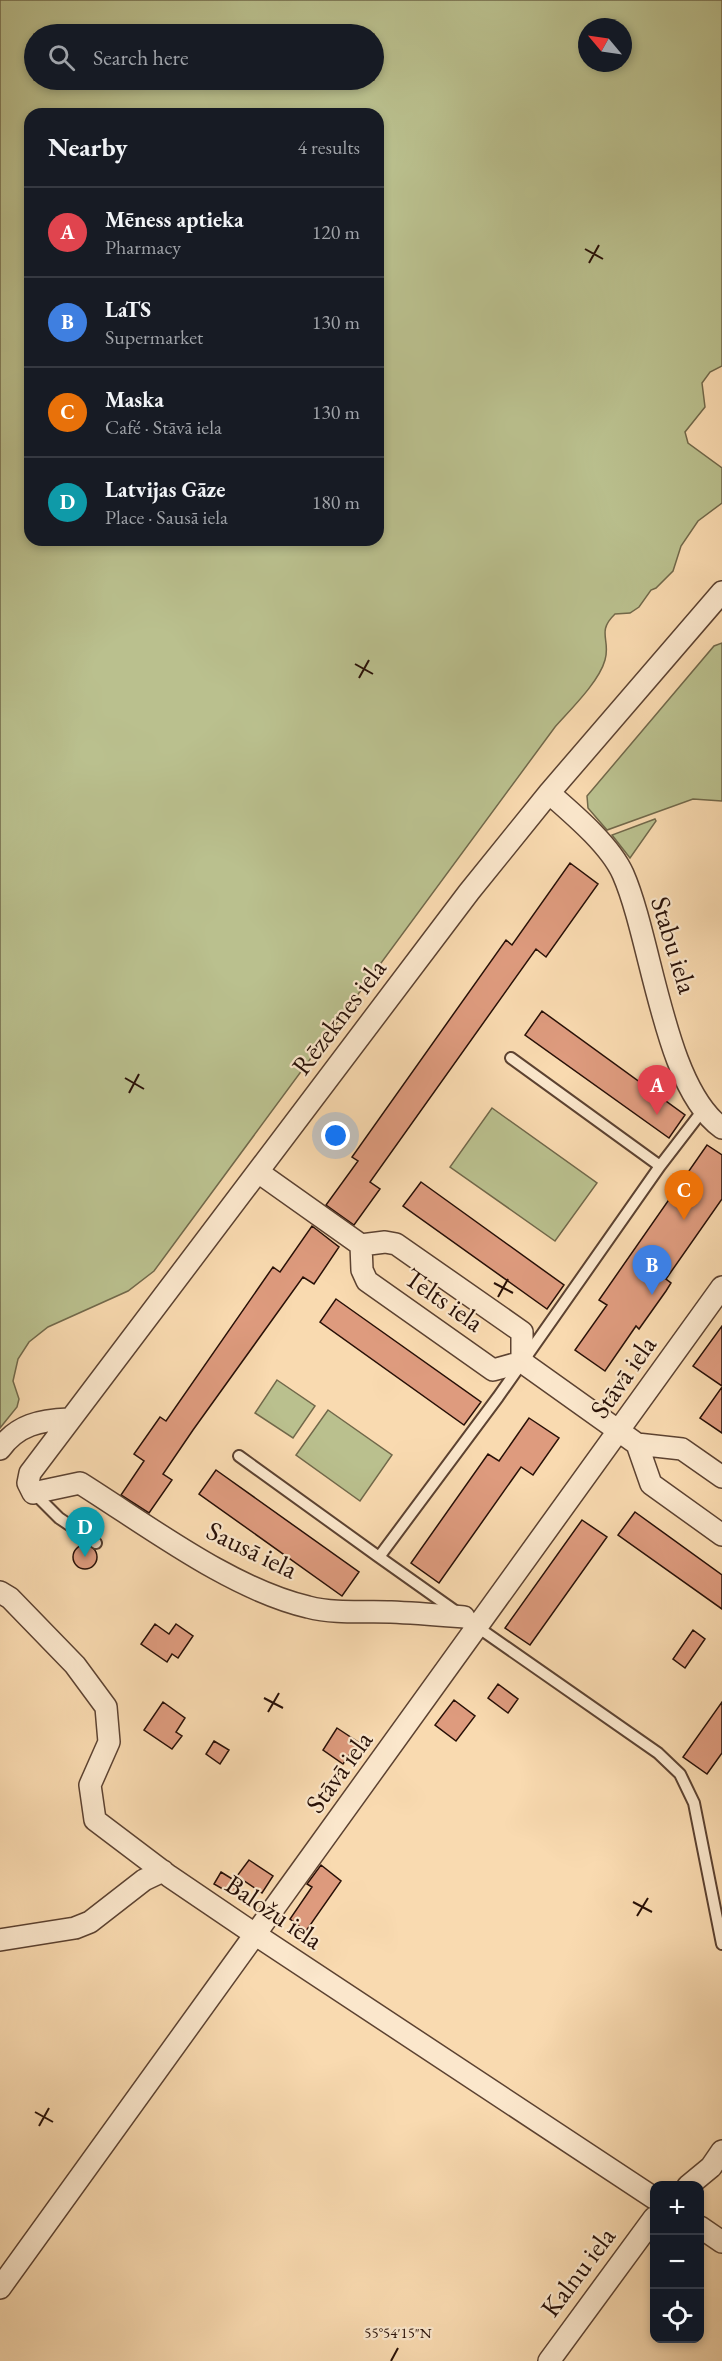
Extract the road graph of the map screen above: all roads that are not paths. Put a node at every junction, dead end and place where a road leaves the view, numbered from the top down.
1 (722, 592) edge
2 (549, 793) junction
3 (511, 1058) dead end
4 (703, 1110) junction
5 (722, 1128) edge
6 (660, 1166) junction
7 (258, 1172) junction
8 (361, 1245) junction
9 (722, 1287) edge
10 (522, 1362) junction
11 (69, 1419) junction
12 (620, 1431) junction
13 (638, 1444) junction
14 (0, 1449) edge
15 (239, 1456) dead end
16 (722, 1477) edge
17 (33, 1492) junction
18 (722, 1535) edge
19 (96, 1543) dead end
20 (379, 1557) junction
21 (0, 1592) edge
22 (471, 1622) junction
23 (163, 1871) junction
24 (256, 1935) junction
25 (0, 1940) edge
26 (722, 1944) edge
27 (722, 2151) edge
28 (694, 2181) edge
29 (650, 2195) edge
30 (650, 2223) edge
31 (704, 2230) edge
32 (722, 2242) edge
33 (0, 2287) edge
34 (549, 2361) edge

1 - 2 street, Rēzeknes iela
2 - 4 street, Stabu iela
2 - 7 street, Rēzeknes iela
3 - 6 lane
4 - 5 street, Stabu iela
4 - 6 lane
6 - 10 lane
7 - 8 street
7 - 11 street, Rēzeknes iela
8 - 10 street, Telts iela
8 - 10 street, Telts iela
9 - 12 street, Stāvā iela
10 - 12 street
10 - 20 lane
11 - 14 street
11 - 17 street, Rēzeknes iela
12 - 13 street
12 - 22 street, Stāvā iela
13 - 16 street
13 - 18 street
15 - 20 lane
17 - 19 lane
17 - 22 street, Sausā iela
20 - 22 lane
21 - 23 street, Baložu iela
22 - 24 street, Stāvā iela
22 - 26 lane
23 - 24 street, Baložu iela
23 - 25 street
24 - 29 street, Baložu iela
24 - 33 street, Stāvā iela
27 - 28 street
30 - 34 street, Kalnu iela
31 - 32 street

